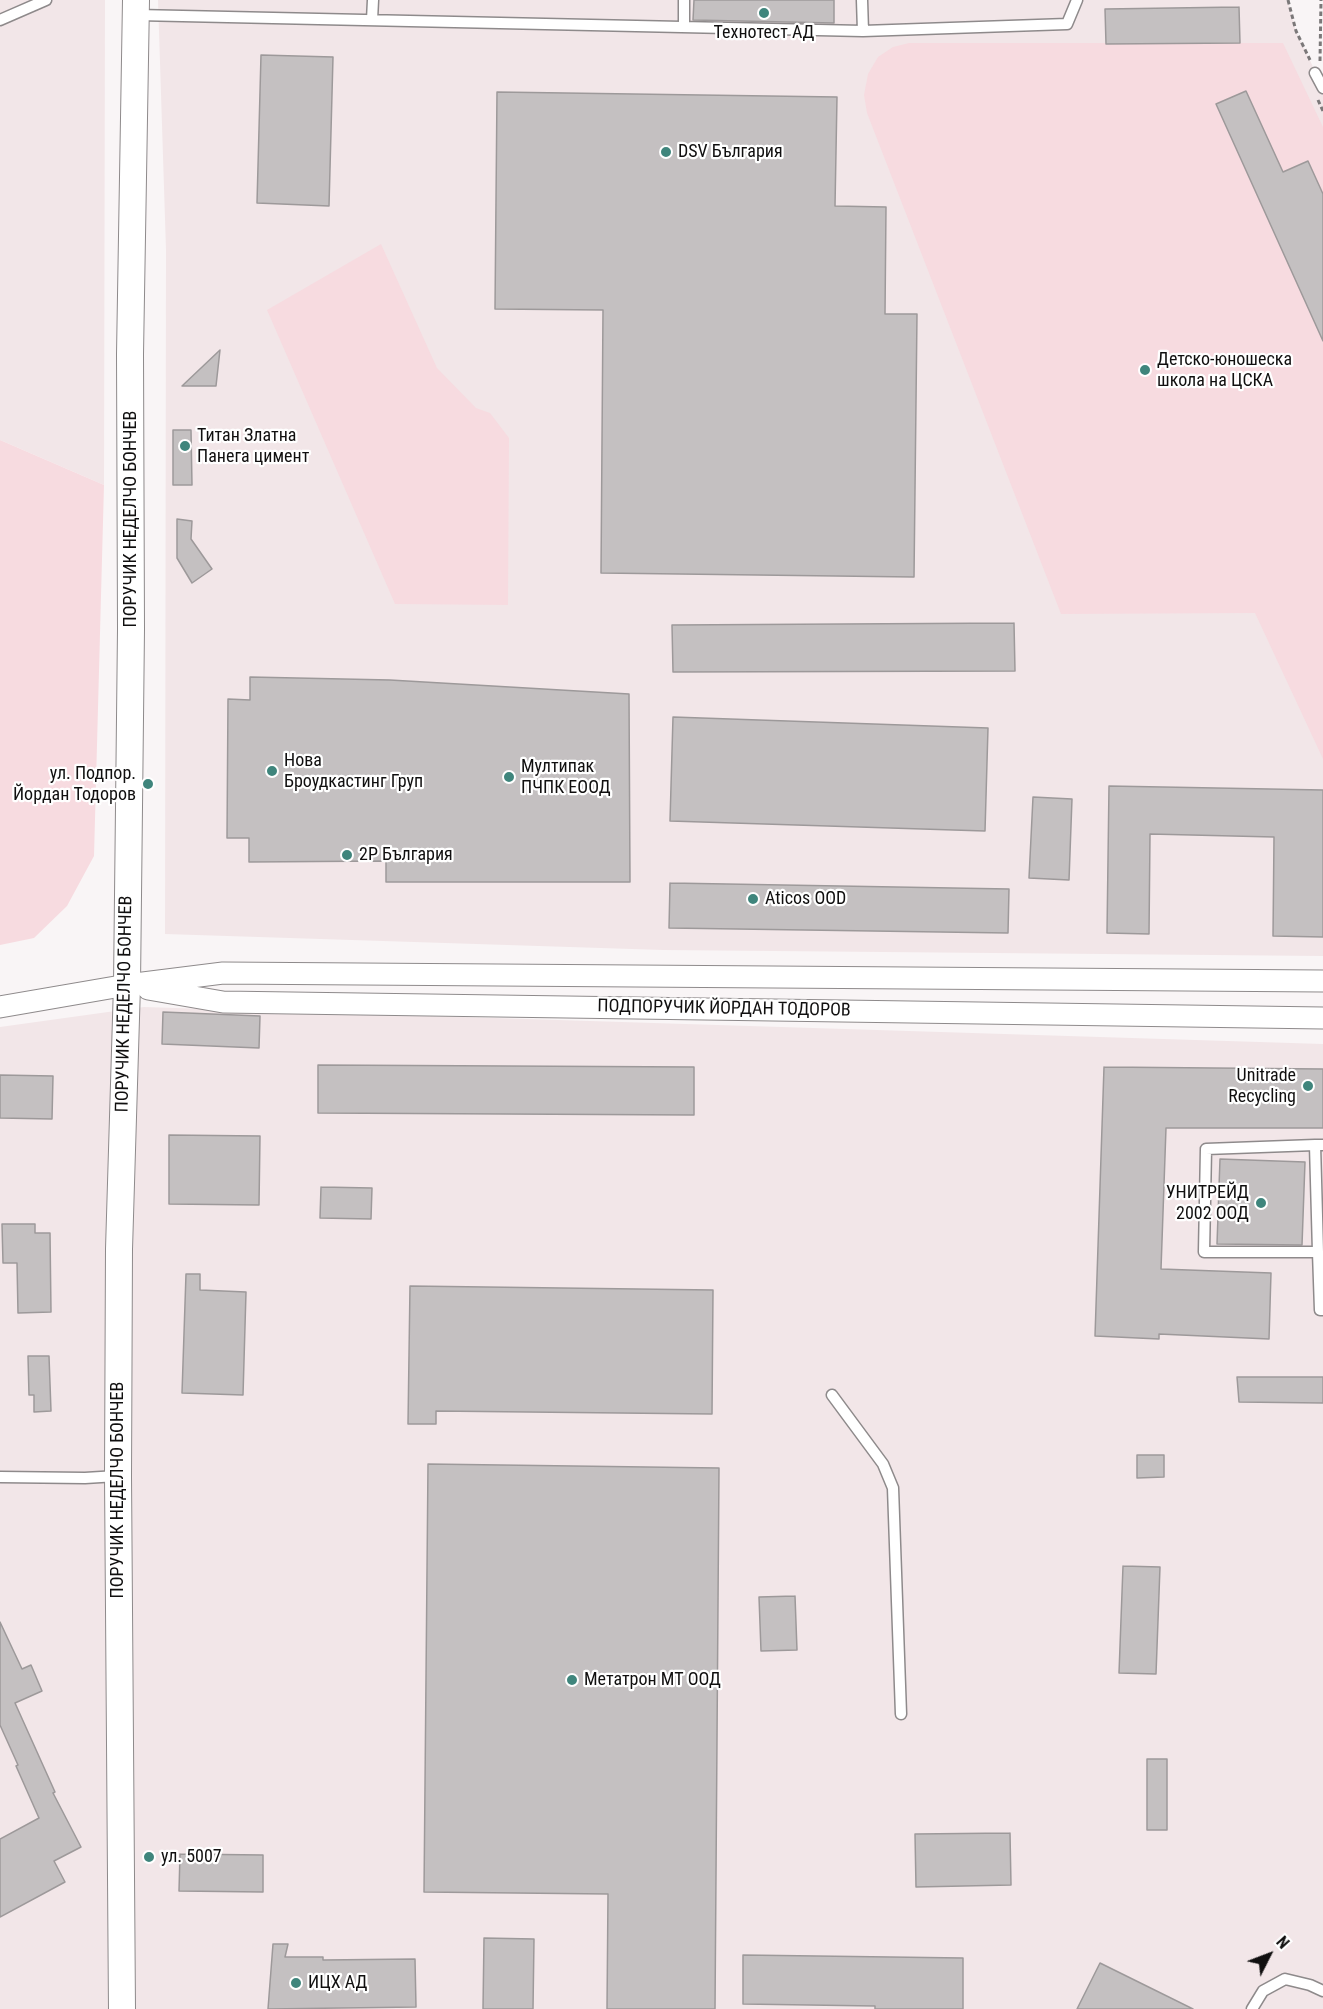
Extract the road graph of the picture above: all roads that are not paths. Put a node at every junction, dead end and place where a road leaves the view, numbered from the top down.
1 (46, 0) edge
2 (373, 0) edge
3 (684, 0) edge
4 (862, 0) edge
5 (1077, 0) edge
6 (136, 7) edge
7 (372, 20) junction
8 (0, 21) edge
9 (684, 27) junction
10 (863, 31) junction
11 (1317, 71) road end
12 (1323, 88) edge
13 (1323, 981) edge
14 (127, 985) junction
15 (0, 1007) edge
16 (1323, 1018) edge
17 (1319, 1145) edge
18 (1318, 1252) junction
19 (1323, 1310) edge
20 (832, 1395) dead end
21 (118, 1476) junction
22 (0, 1477) edge
23 (901, 1714) dead end
24 (1323, 1991) edge
25 (122, 2009) edge
26 (1252, 2009) edge

1 - 8 lane
2 - 7 lane
3 - 9 lane
4 - 10 lane
5 - 10 lane
6 - 7 lane
6 - 14 street, ПОРУЧИК НЕДЕЛЧО БОНЧЕВ
7 - 9 lane
9 - 10 lane
11 - 12 lane
13 - 14 street, ПОДПОРУЧИК ЙОРДАН ТОДОРОВ
14 - 15 street, ПОДПОРУЧИК ЙОРДАН ТОДОРОВ
14 - 16 street, ПОДПОРУЧИК ЙОРДАН ТОДОРОВ
14 - 21 street, ПОРУЧИК НЕДЕЛЧО БОНЧЕВ
17 - 18 lane
17 - 18 lane
18 - 19 lane
20 - 23 lane
21 - 22 lane
21 - 25 street, ПОРУЧИК НЕДЕЛЧО БОНЧЕВ
24 - 26 lane

